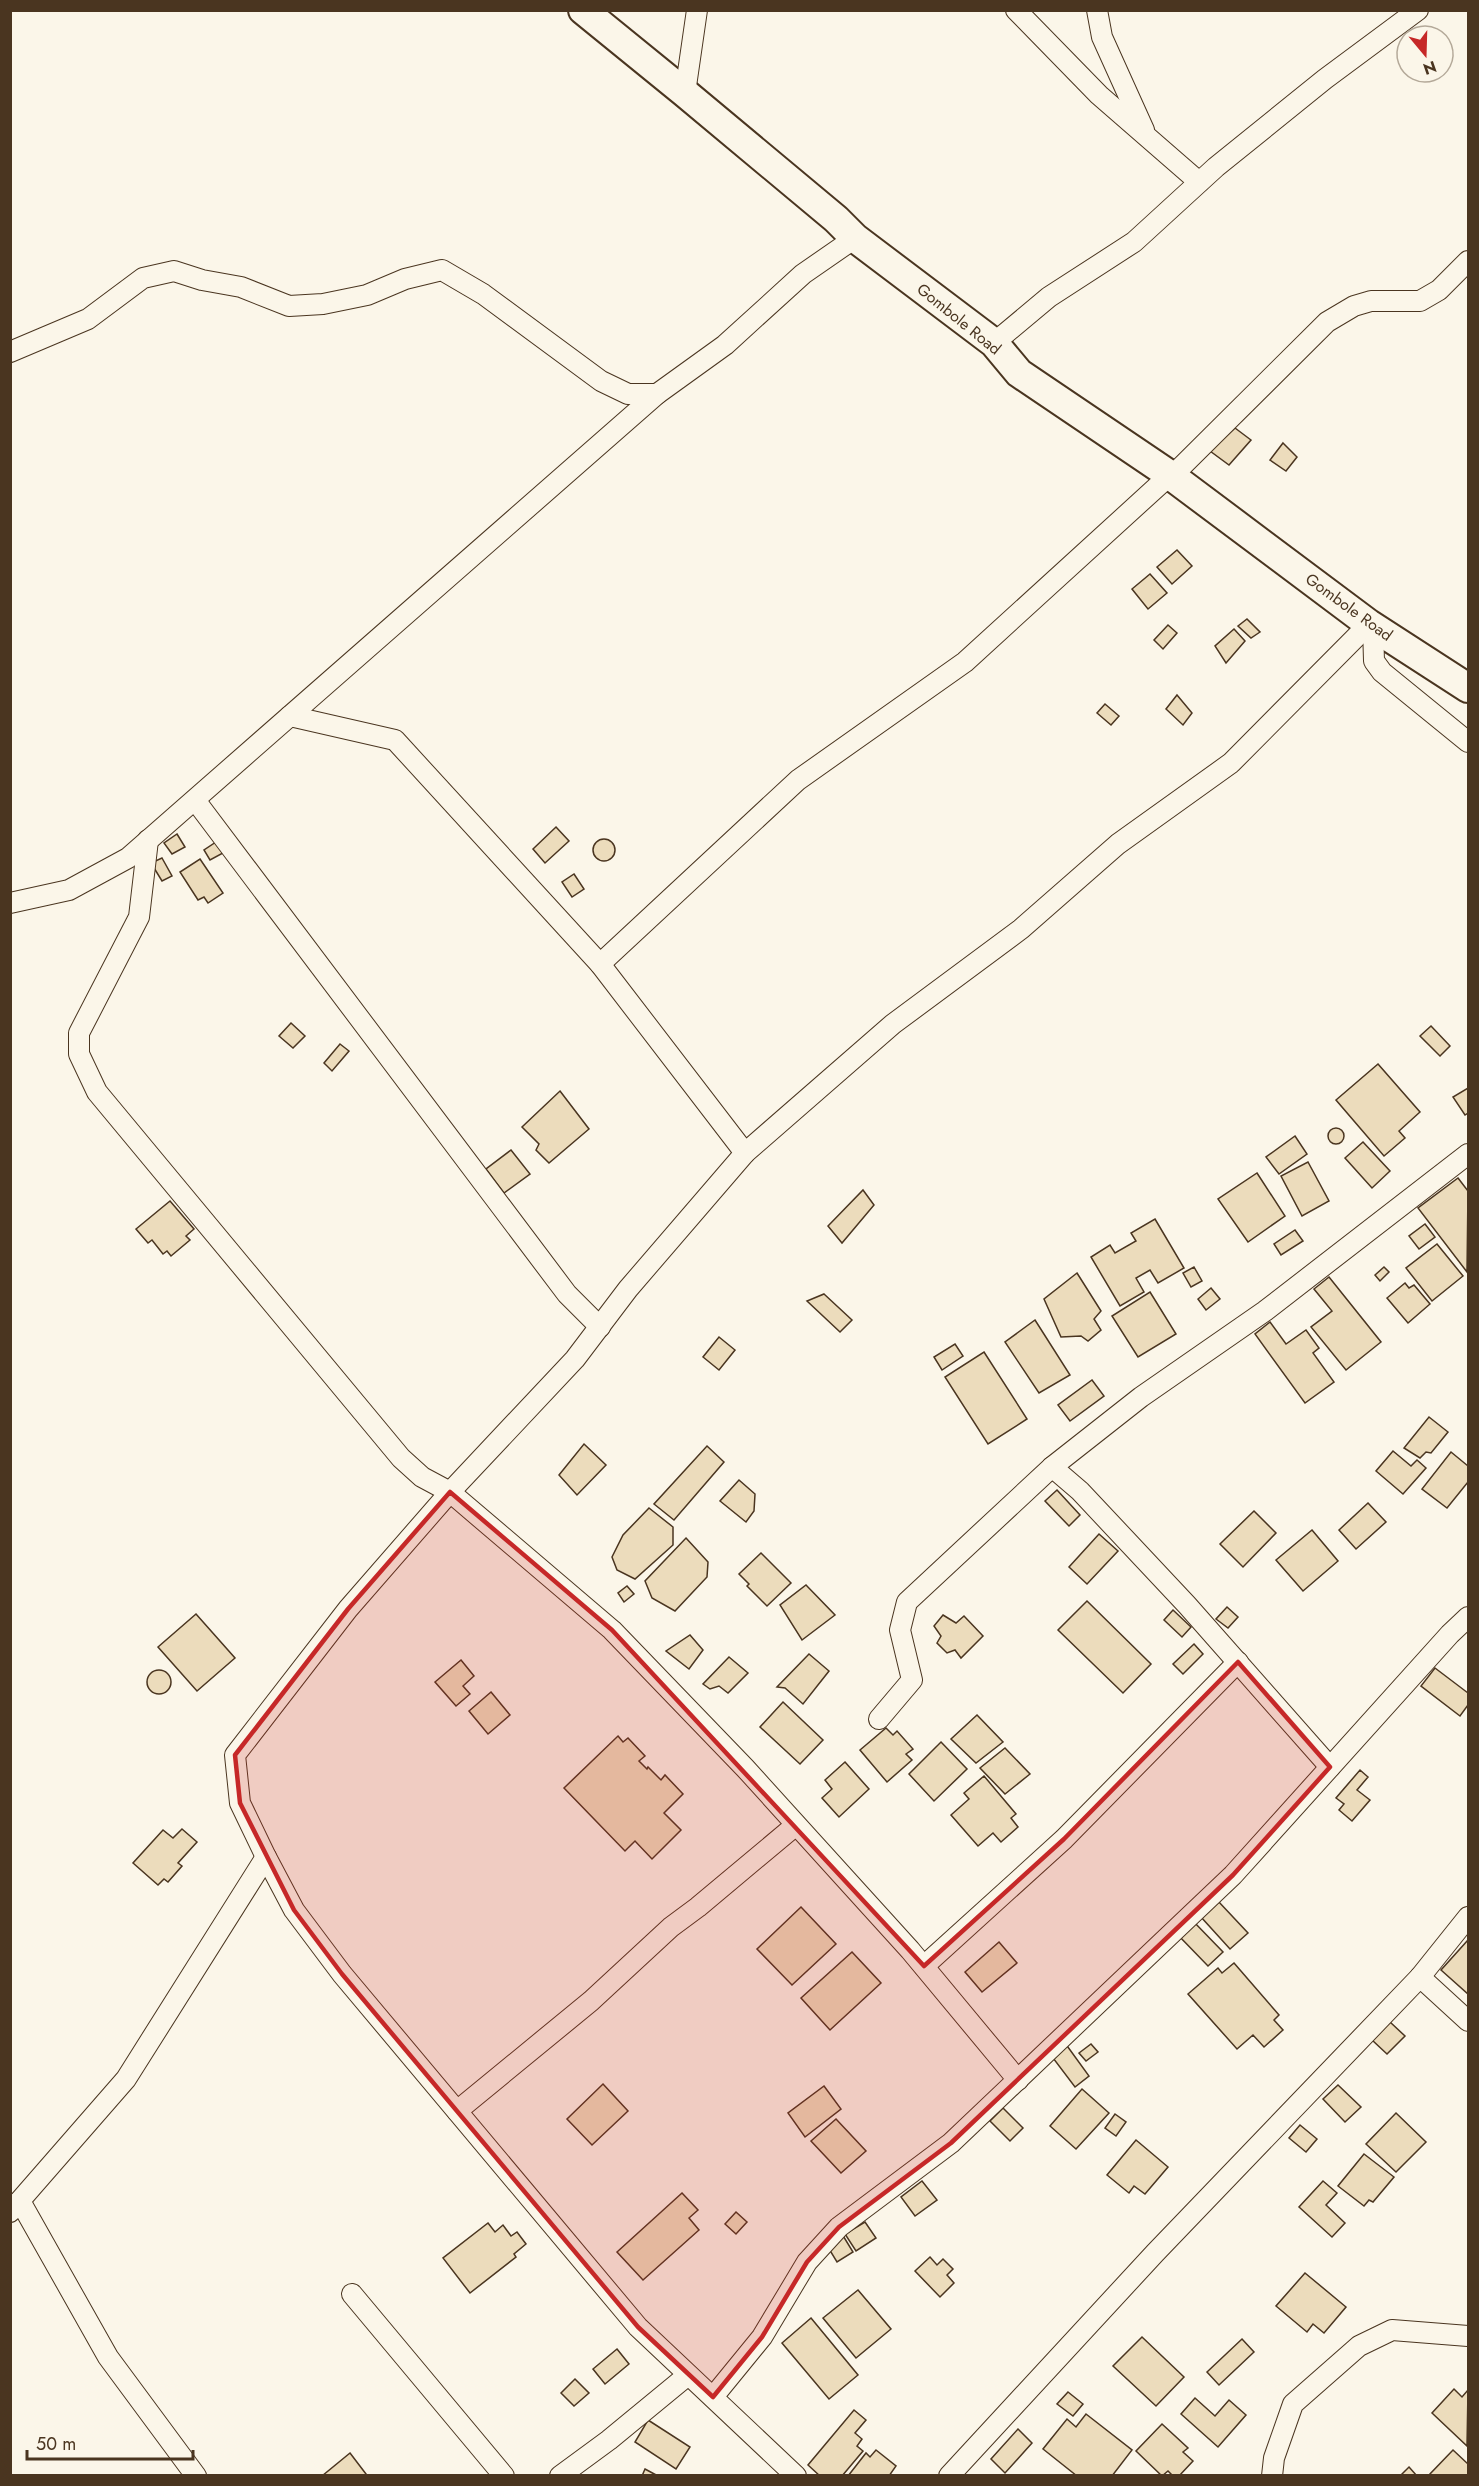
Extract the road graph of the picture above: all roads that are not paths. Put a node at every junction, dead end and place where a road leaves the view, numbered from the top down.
1 (583, 10) edge
2 (1016, 10) edge
3 (1097, 10) edge
4 (1418, 10) edge
5 (699, 12) edge
6 (685, 93) junction
7 (1147, 137) junction
8 (1199, 182) junction
9 (855, 238) junction
10 (1468, 261) edge
11 (994, 344) junction
12 (10, 352) edge
13 (657, 394) junction
14 (1171, 476) junction
15 (1371, 625) junction
16 (1468, 688) edge
17 (290, 716) junction
18 (1468, 742) edge
19 (195, 800) junction
20 (148, 840) junction
21 (10, 903) edge
22 (600, 964) junction
23 (745, 1153) junction
24 (1468, 1154) edge
25 (600, 1327) junction
26 (1052, 1467) junction
27 (450, 1492) junction
28 (1468, 1617) edge
29 (1238, 1662) junction
30 (879, 1719) dead end
31 (1330, 1767) junction
32 (796, 1825) junction
33 (266, 1857) junction
34 (1468, 1917) edge
35 (924, 1966) junction
36 (1420, 1977) junction
37 (1468, 2021) edge
38 (1018, 2080) junction
39 (457, 2111) junction
40 (15, 2207) edge
41 (352, 2294) dead end
42 (1468, 2336) edge
43 (688, 2375) junction
44 (713, 2397) junction
45 (196, 2475) edge
46 (504, 2475) edge
47 (560, 2475) edge
48 (796, 2475) edge
49 (949, 2475) edge
50 (1272, 2475) edge

1 - 6 street, Gombole Road
2 - 7 street
3 - 7 street
4 - 8 street
5 - 6 street
6 - 9 street, Gombole Road
7 - 8 street
8 - 11 street
9 - 11 street, Gombole Road
9 - 13 street
10 - 14 street
11 - 14 street, Gombole Road
12 - 13 street
13 - 17 street
14 - 15 street, Gombole Road
14 - 22 street
15 - 16 street, Gombole Road
15 - 18 street
15 - 23 street
17 - 19 street
17 - 22 street
19 - 20 street
19 - 25 street
20 - 21 street
20 - 27 street
22 - 23 street
23 - 25 street
24 - 26 street
25 - 27 street
26 - 29 street
26 - 30 street
27 - 32 street
27 - 33 street
28 - 31 street
29 - 31 street
29 - 35 street
31 - 38 street
32 - 35 street
32 - 39 street
33 - 39 street
33 - 40 street
34 - 36 street
35 - 38 street
36 - 37 street
36 - 49 street
38 - 44 street
39 - 43 street
40 - 45 street
41 - 46 street
42 - 50 street
43 - 44 street
43 - 47 street
44 - 48 street

